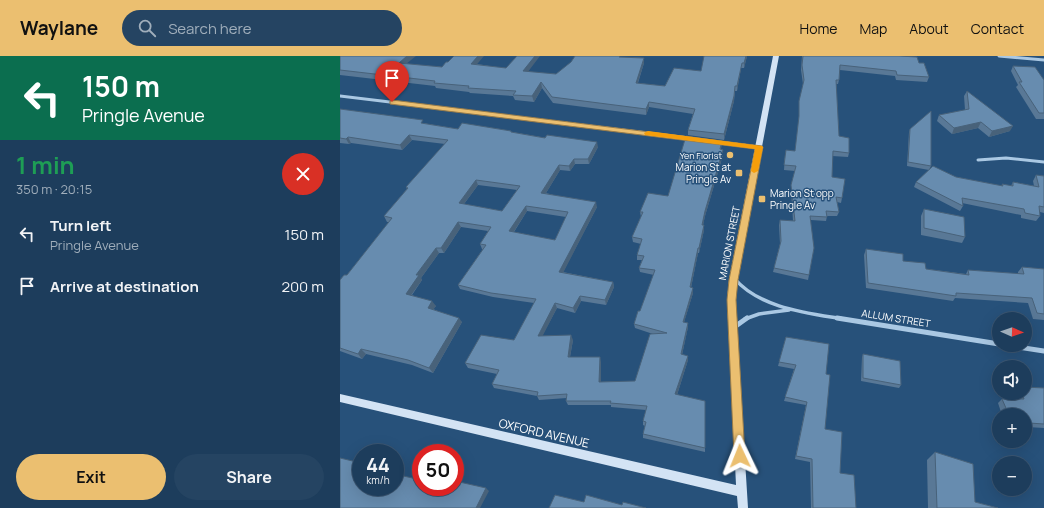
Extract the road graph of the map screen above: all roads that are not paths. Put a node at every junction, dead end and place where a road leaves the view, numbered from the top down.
1 (776, 56) edge
2 (999, 56) edge
3 (1044, 60) edge
4 (340, 96) edge
5 (692, 139) edge
6 (716, 142) edge
7 (759, 147) junction
8 (978, 160) dead end
9 (1044, 162) edge
10 (734, 278) junction
11 (790, 310) junction
12 (733, 329) junction
13 (992, 343) edge
14 (1032, 349) edge
15 (1044, 351) edge
16 (340, 398) edge
17 (742, 492) junction
18 (743, 508) edge

1 - 7 main road, MARION STREET
2 - 3 street
4 - 5 street
6 - 7 street
7 - 10 main road, MARION STREET
8 - 9 street
10 - 11 street, ALLUM STREET
10 - 12 main road, MARION STREET
11 - 12 street, ALLUM STREET
11 - 13 street, ALLUM STREET
12 - 17 main road, MARION STREET
14 - 15 street
16 - 17 main road, OXFORD AVENUE
17 - 18 main road, MARION STREET

